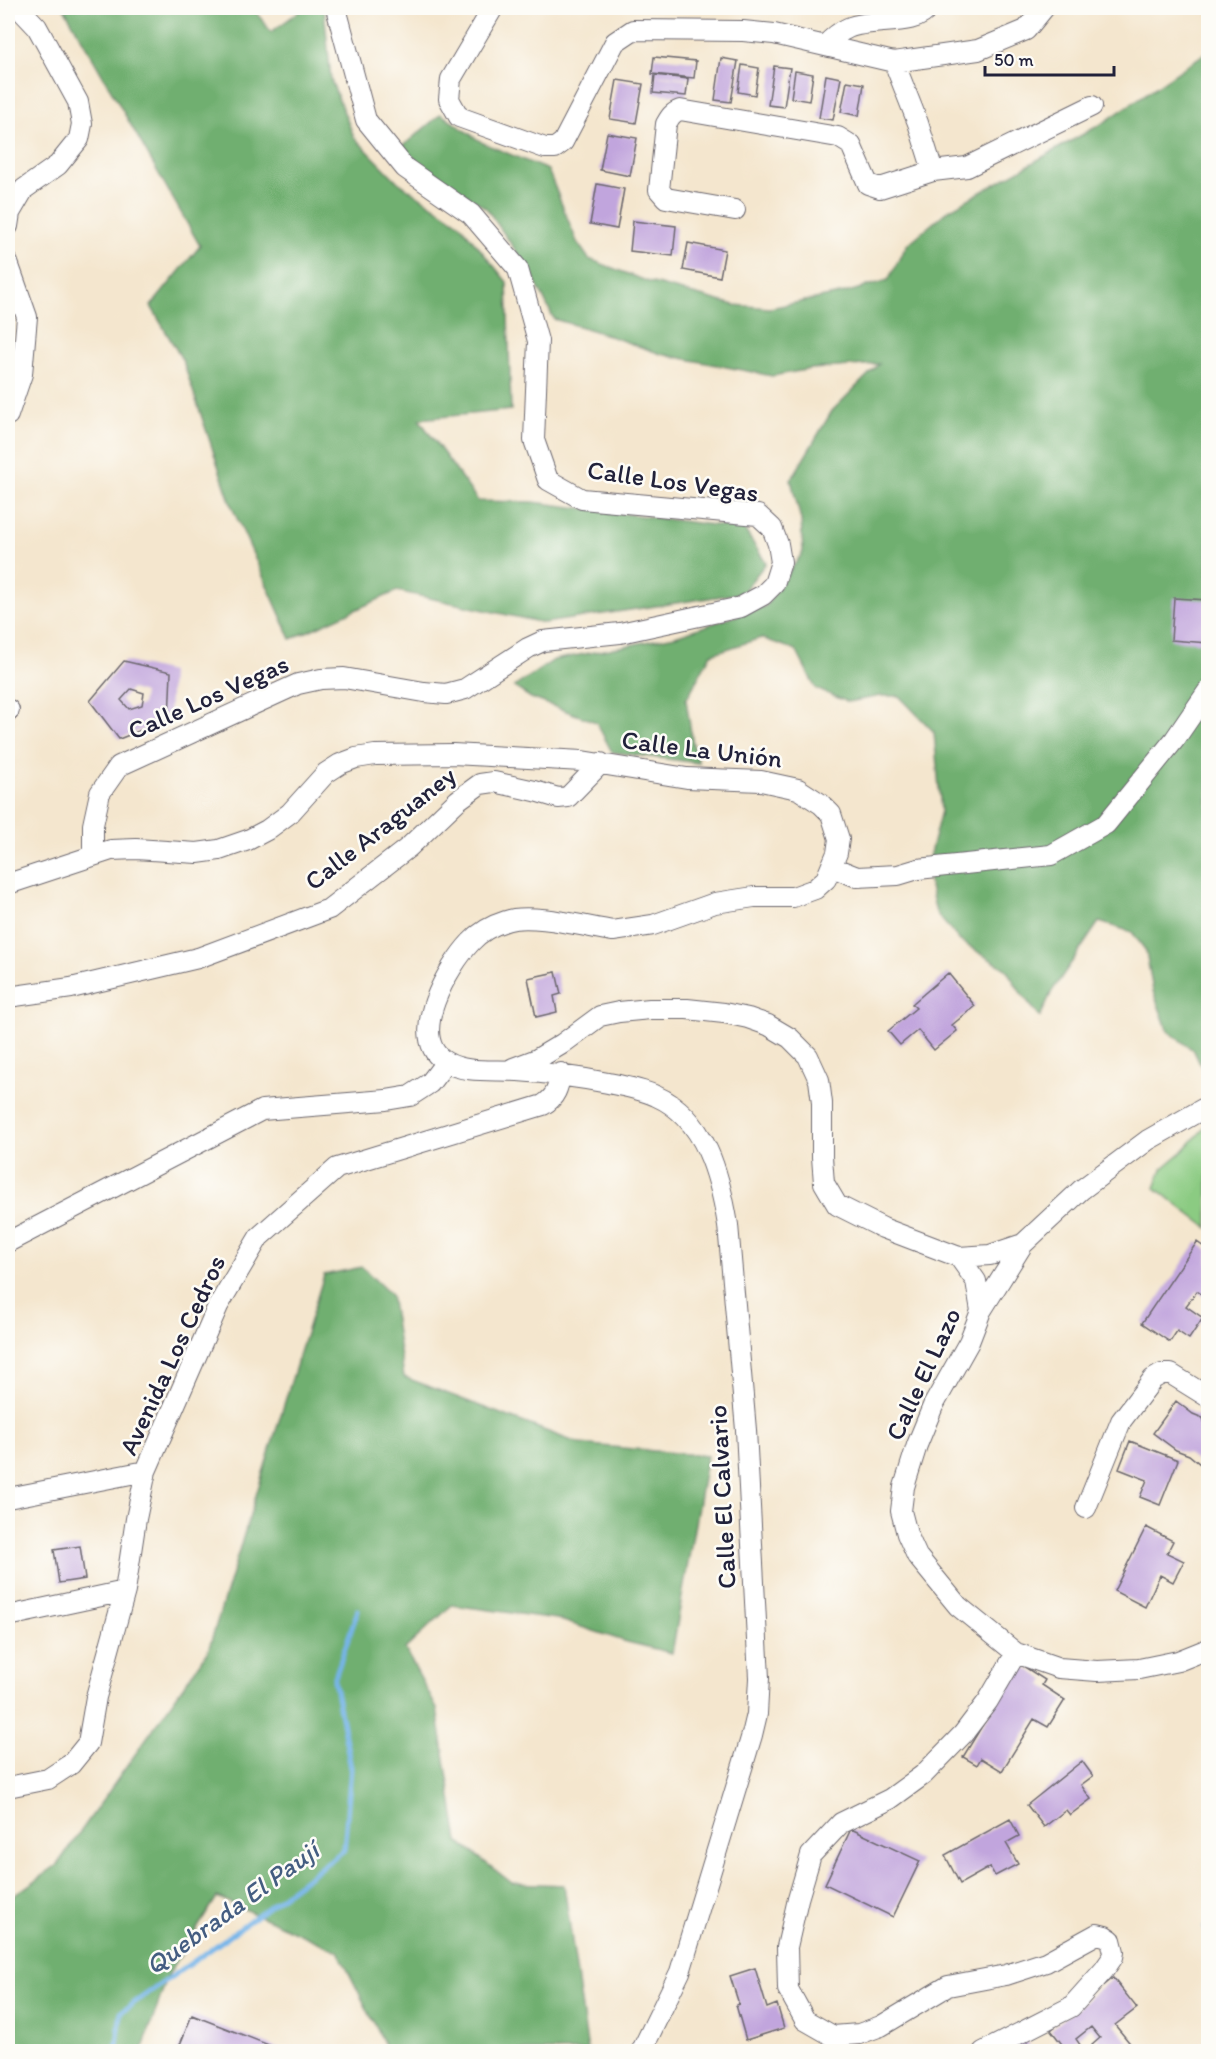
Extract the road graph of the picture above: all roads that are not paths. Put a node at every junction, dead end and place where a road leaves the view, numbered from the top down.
1 (19, 8) edge
2 (336, 8) edge
3 (493, 8) edge
4 (928, 8) edge
5 (1044, 8) edge
6 (825, 46) junction
7 (894, 62) junction
8 (1092, 106) dead end
9 (933, 171) junction
10 (735, 210) dead end
11 (8, 226) edge
12 (8, 263) edge
13 (8, 416) edge
14 (1209, 692) edge
15 (601, 763) junction
16 (93, 855) junction
17 (832, 867) junction
18 (8, 884) edge
19 (8, 997) edge
20 (562, 1044) junction
21 (446, 1062) junction
22 (508, 1070) junction
23 (561, 1073) junction
24 (1209, 1106) edge
25 (8, 1242) edge
26 (1023, 1244) junction
27 (959, 1257) junction
28 (981, 1311) junction
29 (1209, 1396) edge
30 (146, 1471) junction
31 (8, 1498) edge
32 (1086, 1508) dead end
33 (124, 1591) junction
34 (8, 1616) edge
35 (1209, 1649) edge
36 (1016, 1653) junction
37 (8, 1788) edge
38 (641, 2052) edge
39 (983, 2052) edge

1 - 11 street
2 - 16 street, Calle Los Vegas
3 - 6 street
4 - 6 street
5 - 7 street
6 - 7 street
7 - 9 street
8 - 9 street
9 - 10 street
12 - 13 street
14 - 17 street
15 - 16 street, Calle La Unión
15 - 17 street, Calle La Unión
15 - 19 street, Calle Araguaney
16 - 18 street, Calle La Unión
17 - 21 street, Calle La Unión
20 - 22 street
20 - 23 street
20 - 27 street
21 - 22 street
21 - 25 street
22 - 23 street, Calle El Calvario
23 - 30 street, Avenida Los Cedros
23 - 38 street, Calle El Calvario
24 - 26 street
26 - 27 street
26 - 28 street, Calle El Lazo
27 - 28 street
28 - 36 street, Calle El Lazo
29 - 32 street
30 - 31 street
30 - 33 street, Avenida Los Cedros
33 - 34 street
33 - 37 street, Avenida Los Cedros
35 - 36 street, Calle El Lazo
36 - 39 street

